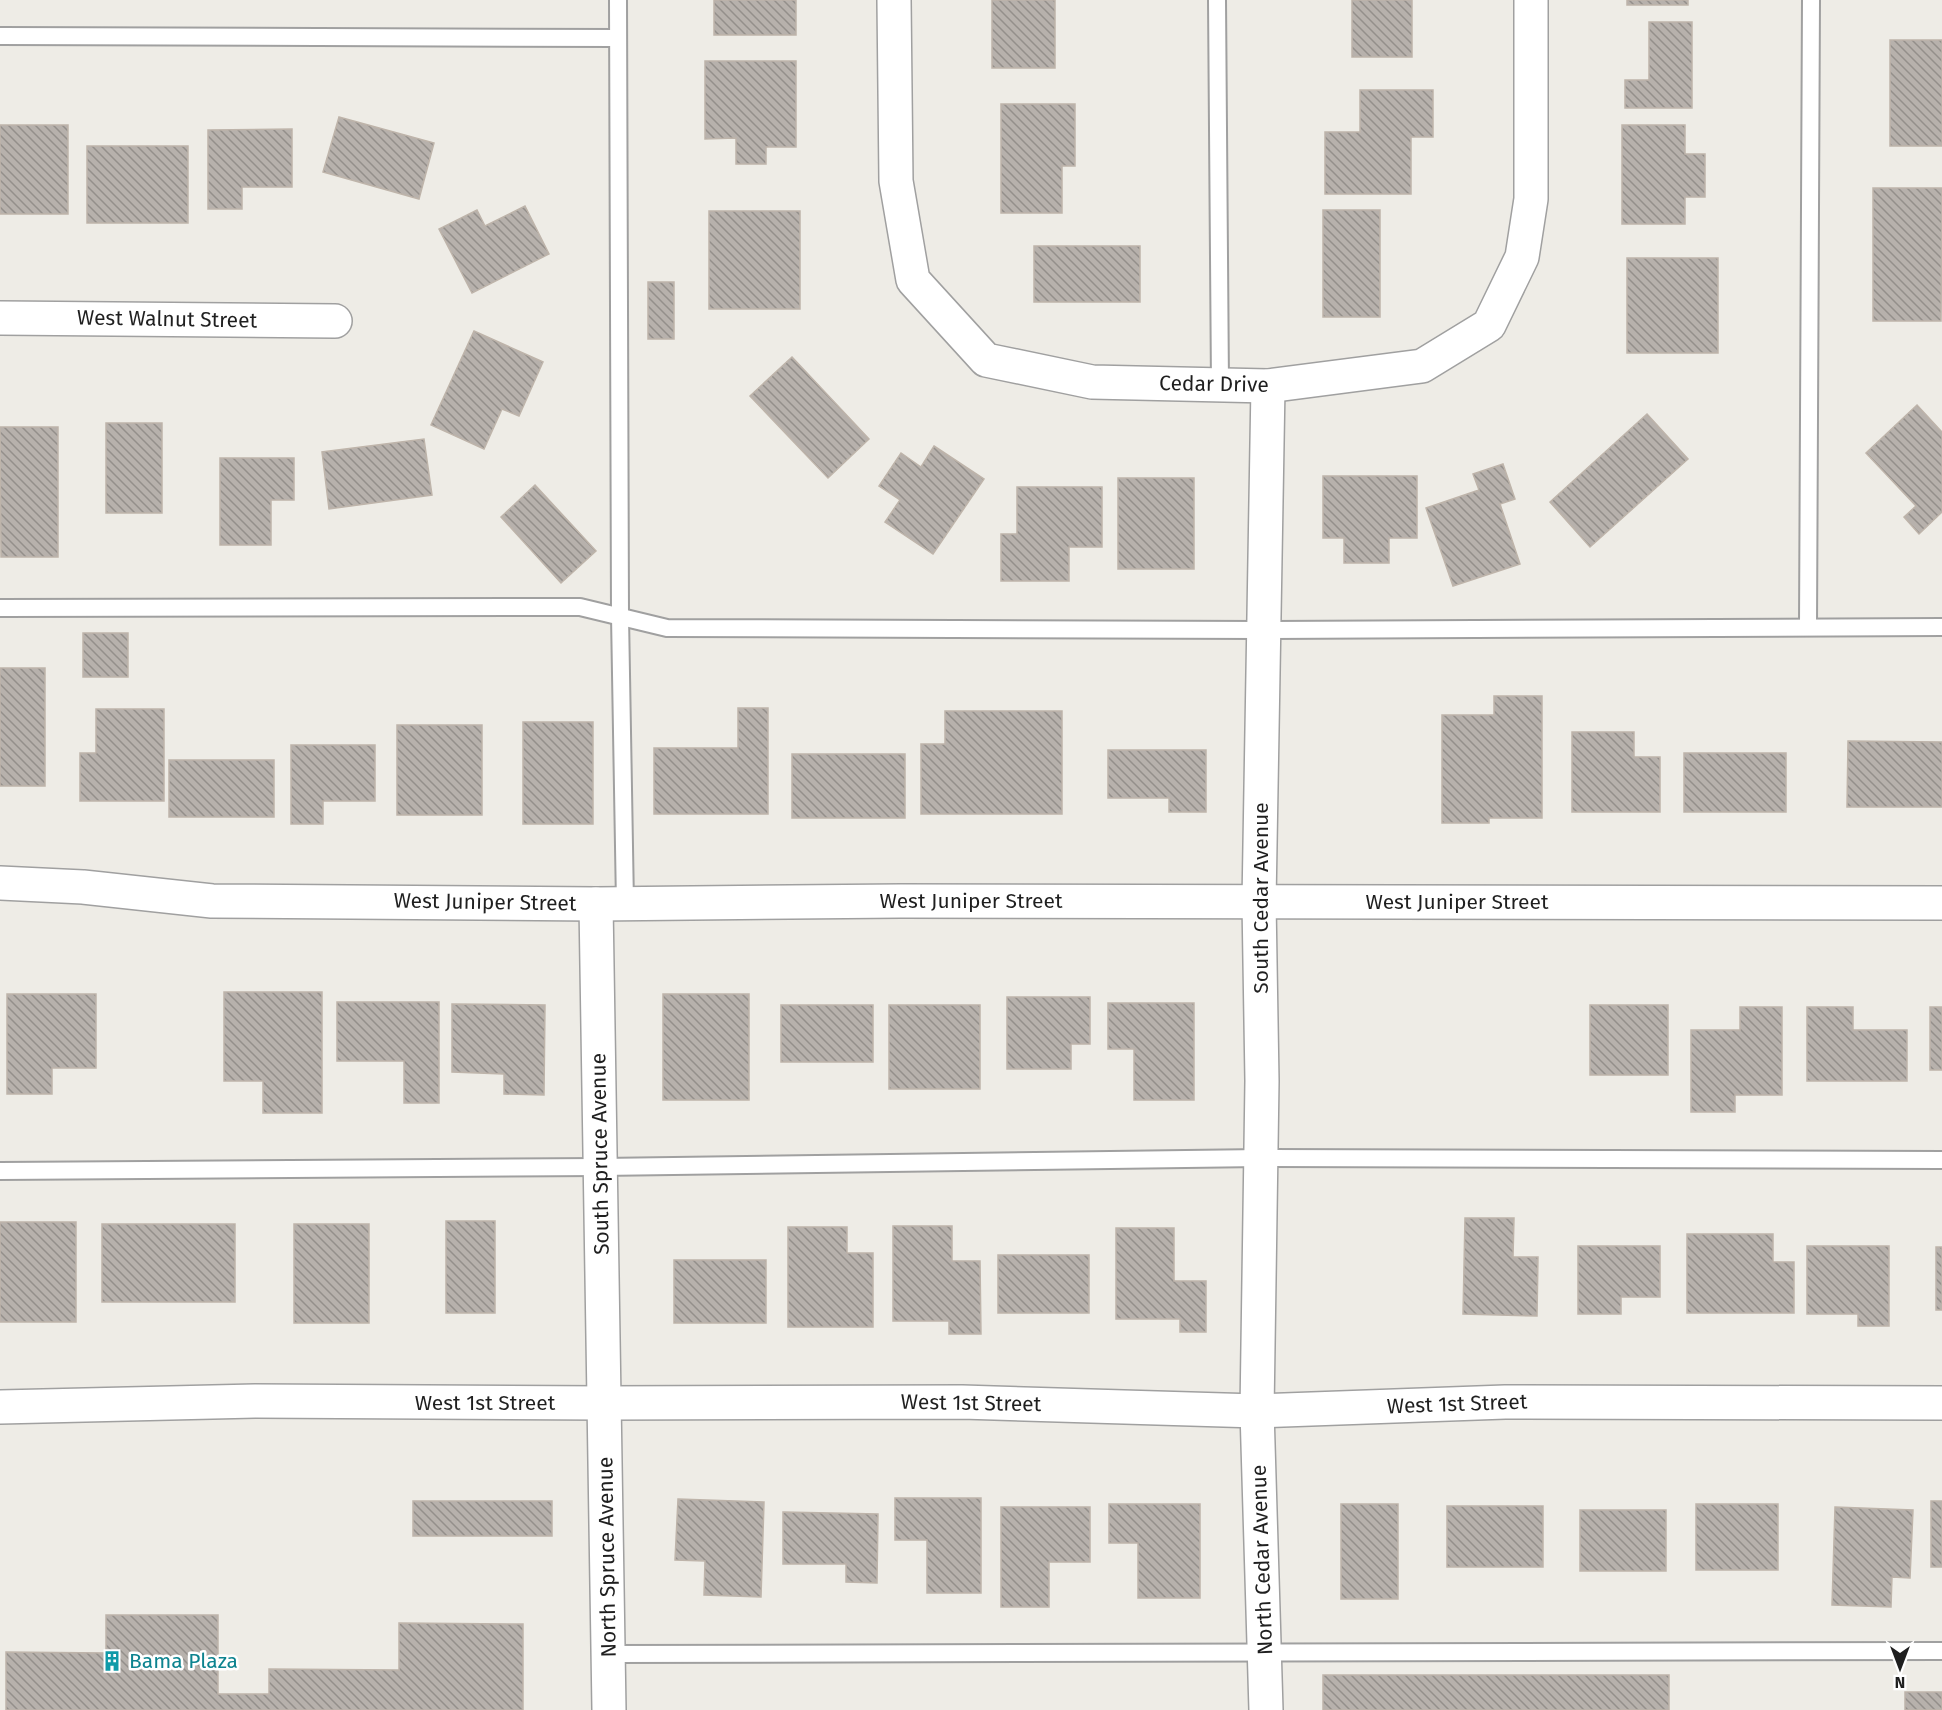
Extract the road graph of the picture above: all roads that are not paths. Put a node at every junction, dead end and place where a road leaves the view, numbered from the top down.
1 (618, 0) edge
2 (894, 0) edge
3 (1217, 0) edge
4 (1531, 0) edge
5 (1811, 0) edge
6 (0, 36) edge
7 (618, 39) junction
8 (0, 318) edge
9 (335, 321) dead end
10 (1220, 385) junction
11 (1268, 386) junction
12 (0, 608) edge
13 (620, 616) junction
14 (1808, 627) junction
15 (1942, 627) edge
16 (1264, 630) junction
17 (0, 883) edge
18 (1258, 902) junction
19 (1942, 903) edge
20 (610, 904) junction
21 (1261, 1158) junction
22 (1942, 1160) edge
23 (600, 1167) junction
24 (0, 1171) edge
25 (604, 1403) junction
26 (1942, 1403) edge
27 (0, 1407) edge
28 (1257, 1411) junction
29 (1942, 1651) edge
30 (608, 1654) junction
31 (1264, 1654) junction
32 (609, 1710) edge
33 (1266, 1710) edge

1 - 7 lane
2 - 10 street, Cedar Drive
3 - 10 lane
4 - 11 street, Cedar Drive
5 - 14 lane
6 - 7 lane
7 - 13 lane
8 - 9 street, West Walnut Street
10 - 11 street, Cedar Drive
11 - 16 street, South Cedar Avenue
12 - 13 lane
13 - 16 lane
13 - 20 lane
14 - 15 lane
14 - 16 lane
16 - 18 street, South Cedar Avenue
17 - 20 street, West Juniper Street
18 - 19 street, West Juniper Street
18 - 20 street, West Juniper Street
18 - 21 street, South Cedar Avenue
20 - 23 street, South Spruce Avenue
21 - 22 lane
21 - 23 lane
21 - 28 street, South Cedar Avenue
23 - 24 lane
23 - 25 street, South Spruce Avenue
25 - 27 street, West 1st Street
25 - 28 street, West 1st Street
25 - 30 street, North Spruce Avenue
26 - 28 street, West 1st Street
28 - 31 street, North Cedar Avenue
29 - 31 lane
30 - 31 lane
30 - 32 street, North Spruce Avenue
31 - 33 street, North Cedar Avenue

